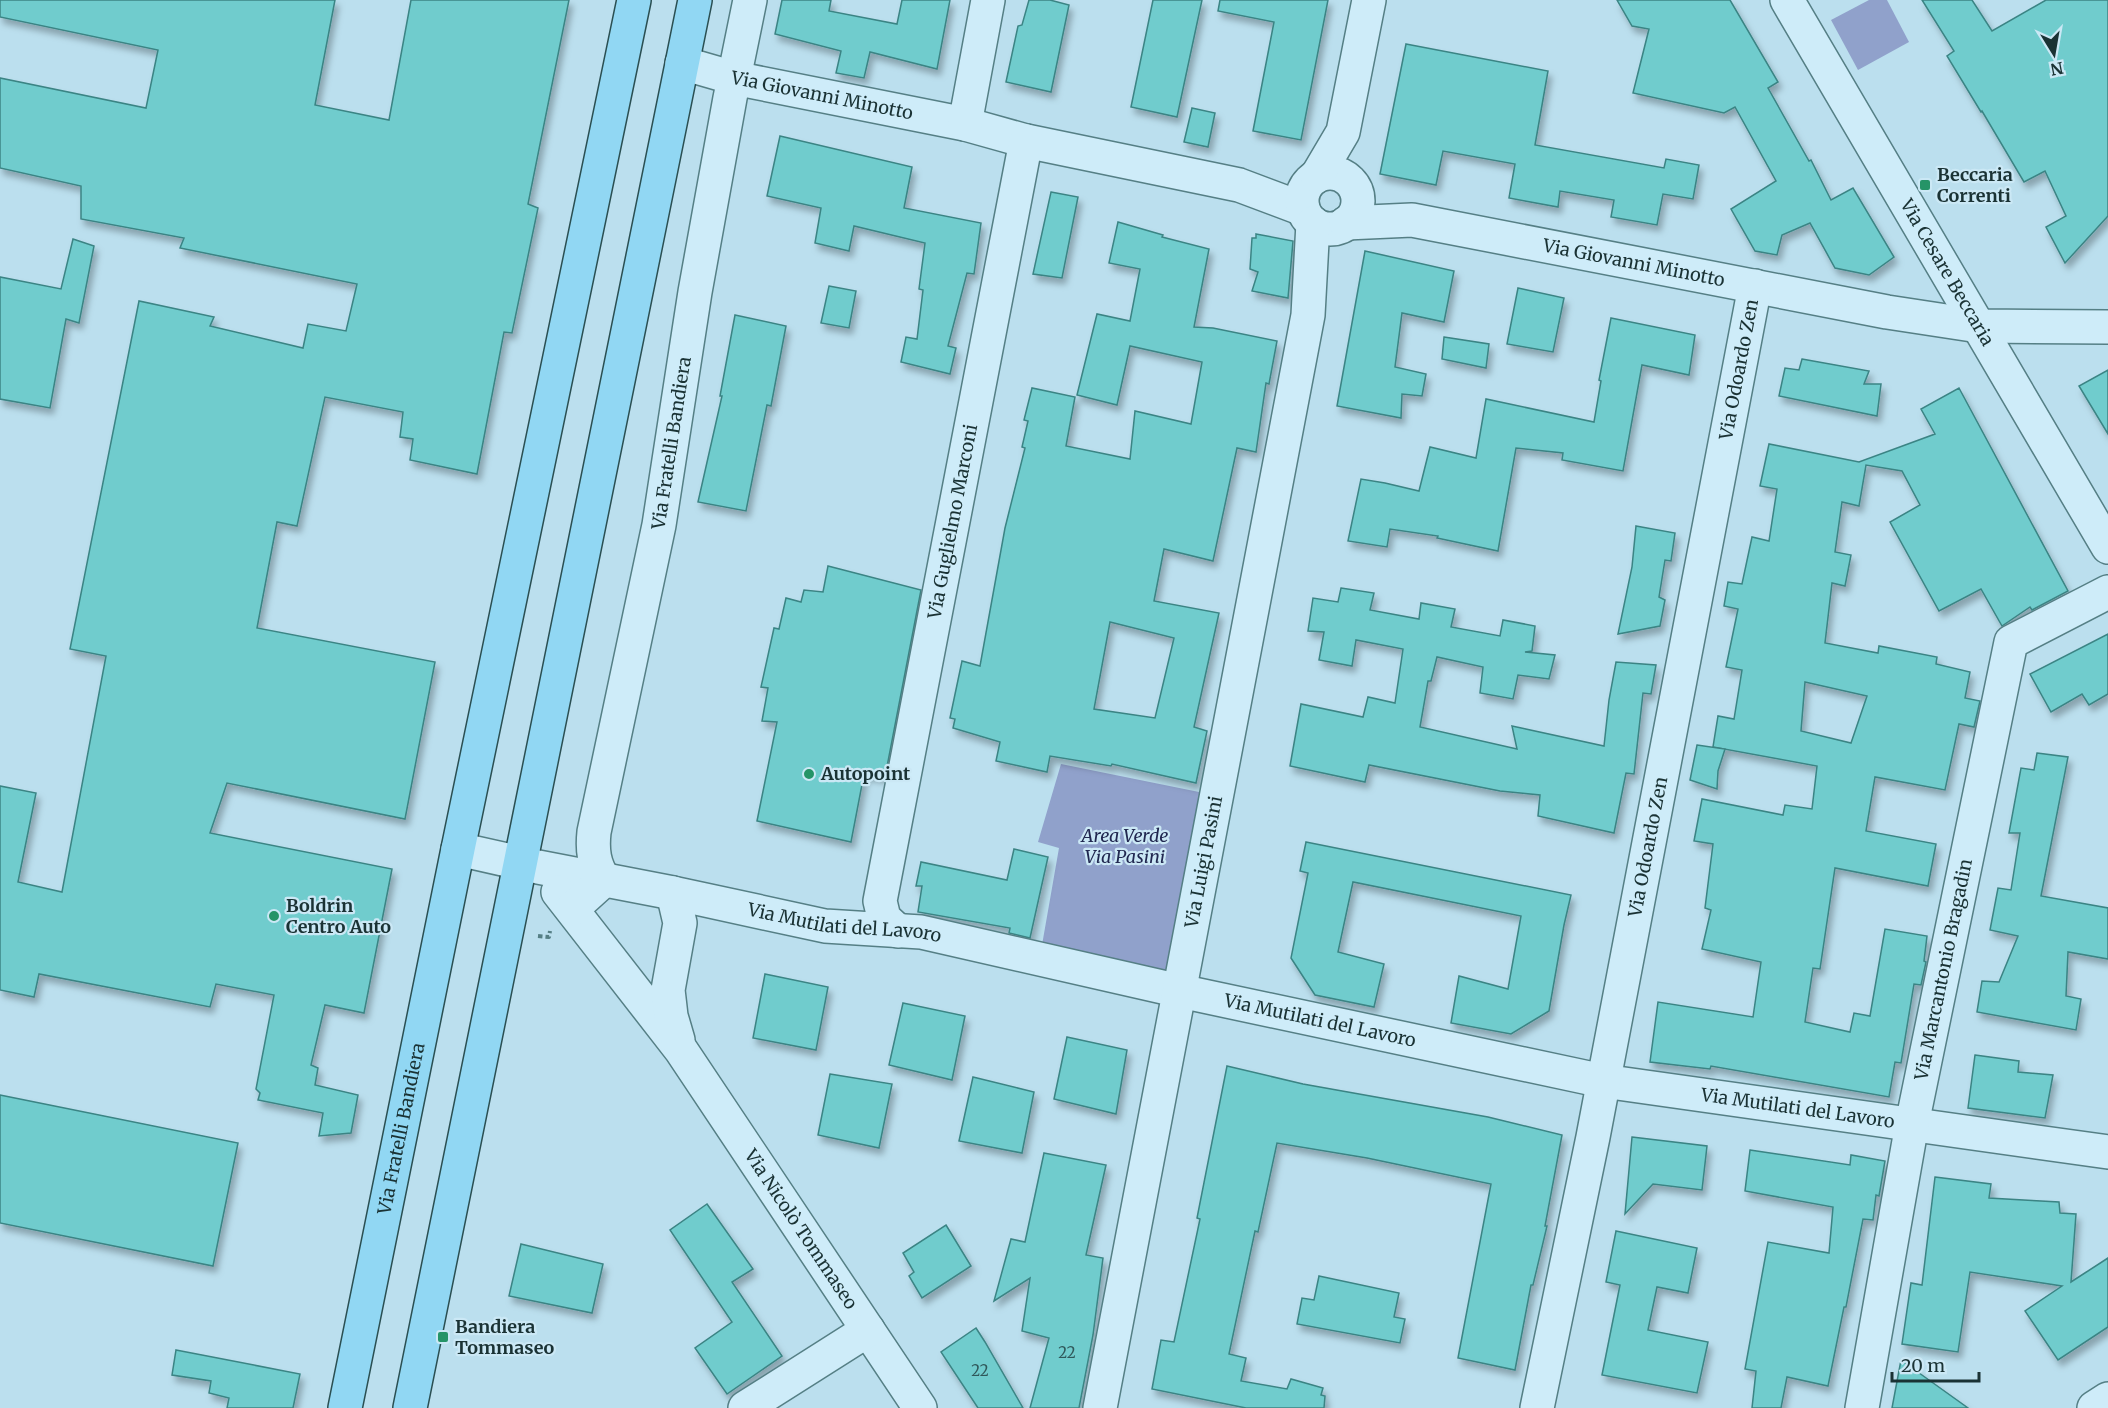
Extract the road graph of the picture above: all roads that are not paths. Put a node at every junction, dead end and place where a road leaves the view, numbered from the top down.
1 (634, 0) edge
2 (694, 0) edge
3 (750, 0) edge
4 (988, 0) edge
5 (1369, 0) edge
6 (1787, 0) edge
7 (682, 63) junction
8 (734, 78) junction
9 (965, 124) junction
10 (1343, 132) junction
11 (1026, 141) junction
12 (1353, 187) junction
13 (1321, 207) junction
14 (1412, 220) junction
15 (1755, 286) junction
16 (1979, 326) junction
17 (2108, 327) edge
18 (2108, 547) edge
19 (2107, 612) edge
20 (458, 849) junction
21 (529, 865) junction
22 (604, 880) junction
23 (673, 893) junction
24 (880, 901) junction
25 (572, 909) junction
26 (840, 927) junction
27 (898, 931) junction
28 (1180, 990) junction
29 (653, 993) junction
30 (1603, 1080) junction
31 (1912, 1124) junction
32 (2108, 1152) edge
33 (868, 1330) junction
34 (2108, 1399) edge
35 (345, 1408) edge
36 (410, 1408) edge
37 (744, 1408) edge
38 (920, 1408) edge
39 (1100, 1408) edge
40 (1537, 1408) edge
41 (1862, 1408) edge
42 (2094, 1408) edge

1 - 20 main road, Via Fratelli Bandiera
2 - 7 main road
3 - 8 street, Via Fratelli Bandiera
4 - 9 street
5 - 10 street, Via Luigi Pasini
6 - 16 street, Via Cesare Beccaria
7 - 8 street, Via Giovanni Minotto
7 - 21 main road
8 - 9 street, Via Giovanni Minotto
8 - 22 street, Via Fratelli Bandiera
9 - 11 street, Via Giovanni Minotto
10 - 12 street, Via Luigi Pasini
10 - 13 street, Via Luigi Pasini
11 - 13 street, Via Giovanni Minotto
11 - 24 street, Via Guglielmo Marconi
12 - 13 street
12 - 14 street, Via Giovanni Minotto
13 - 14 street, Via Giovanni Minotto
13 - 28 street, Via Luigi Pasini
14 - 15 street, Via Giovanni Minotto
15 - 16 street, Via Giovanni Minotto
15 - 30 street, Via Odoardo Zen
16 - 17 street, Via Giovanni Minotto
16 - 18 street, Via Cesare Beccaria
19 - 31 street, Via Marcantonio Bragadin
20 - 21 street
20 - 35 main road, Via Fratelli Bandiera
21 - 22 street, Via Mutilati del Lavoro
21 - 25 street, Via Nicolò Tommaseo
21 - 36 main road
22 - 23 street, Via Mutilati del Lavoro
22 - 25 street
23 - 26 street, Via Mutilati del Lavoro
23 - 29 street, Via Nicolò Tommaseo
24 - 26 street
24 - 27 street
25 - 29 street, Via Nicolò Tommaseo
26 - 27 street, Via Mutilati del Lavoro
27 - 28 street, Via Mutilati del Lavoro
28 - 30 street, Via Mutilati del Lavoro
28 - 39 street, Via Luigi Pasini
29 - 33 street, Via Nicolò Tommaseo
30 - 31 street, Via Mutilati del Lavoro
30 - 40 street, Via Odoardo Zen
31 - 32 street, Via Mutilati del Lavoro
31 - 41 street, Via Marcantonio Bragadin
33 - 37 street
33 - 38 street, Via Nicolò Tommaseo
34 - 42 street

